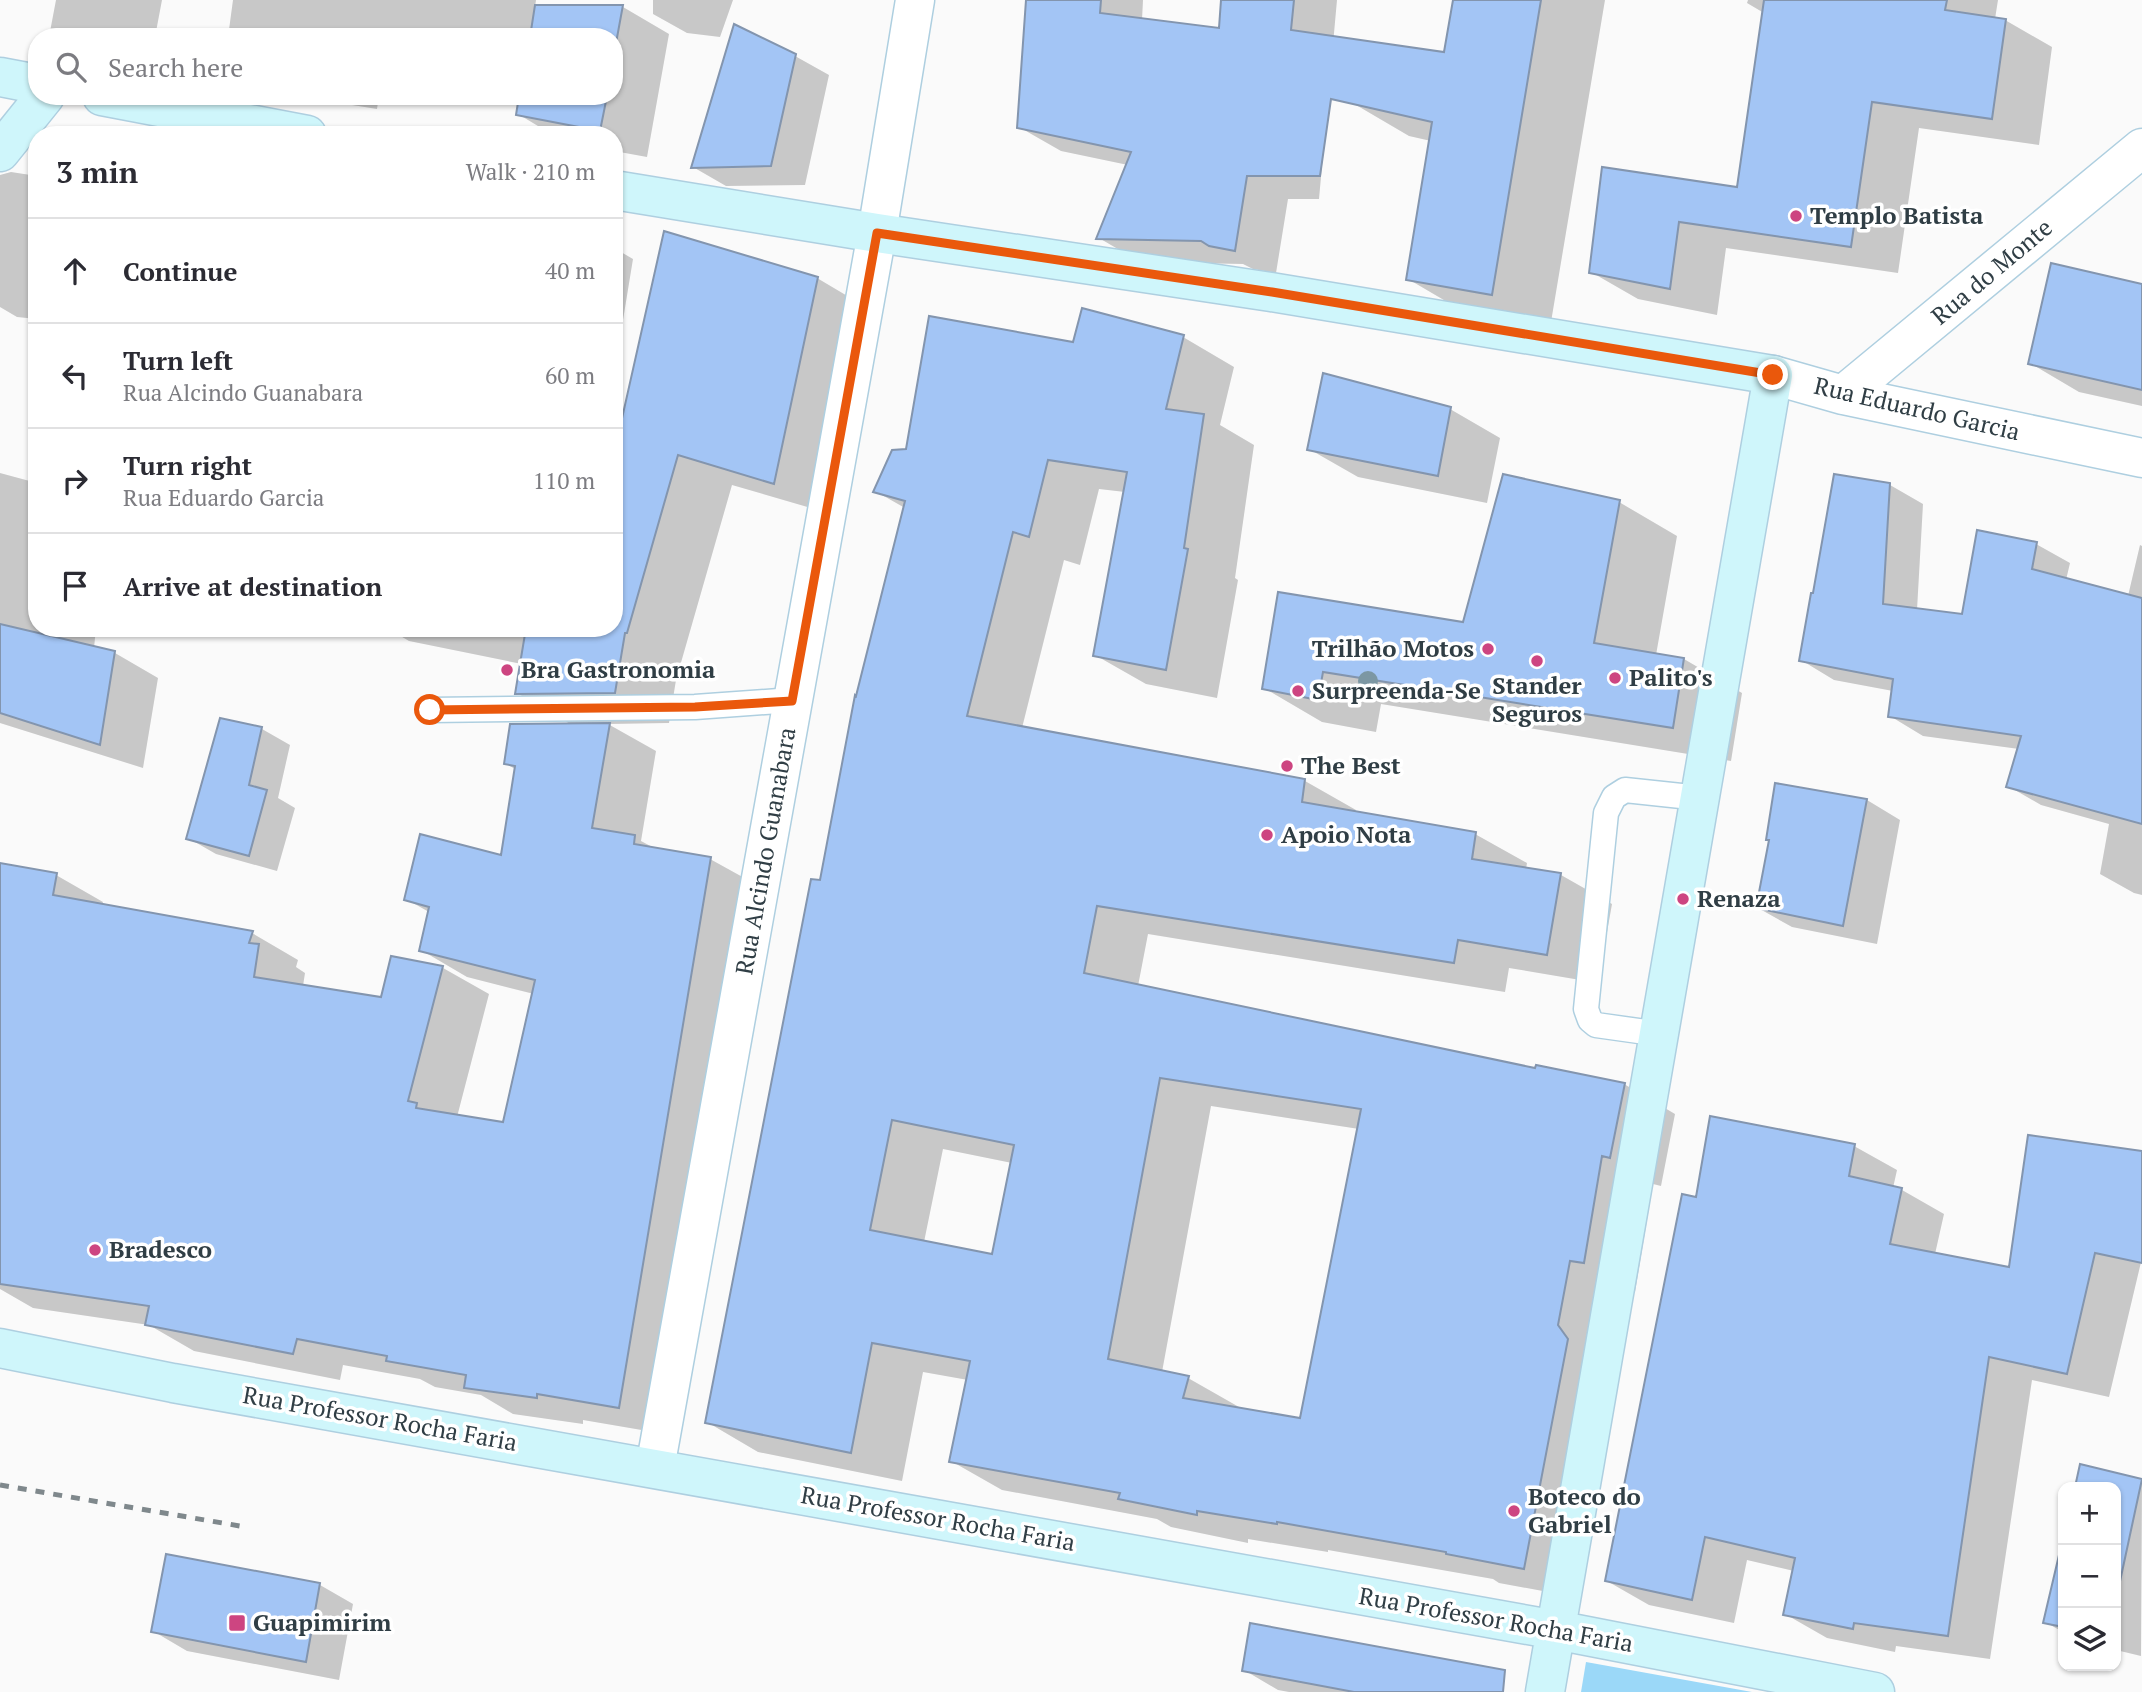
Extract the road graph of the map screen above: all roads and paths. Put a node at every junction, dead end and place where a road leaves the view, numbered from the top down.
1 (915, 0) edge
2 (0, 78) edge
3 (28, 83) edge
4 (38, 105) edge
5 (149, 105) edge
6 (260, 126) edge
7 (2142, 148) edge
8 (0, 152) edge
9 (623, 191) edge
10 (877, 233) junction
11 (1773, 375) junction
12 (1843, 396) junction
13 (2142, 458) edge
14 (792, 701) junction
15 (430, 710) dead end
16 (1700, 798) junction
17 (1660, 1034) junction
18 (0, 1348) edge
19 (655, 1468) junction
20 (1556, 1630) junction
21 (1545, 1692) edge
22 (1875, 1692) edge

1 - 10 street, Rua Alcindo Guanabara
2 - 3 main road
4 - 8 main road
5 - 6 main road
7 - 12 street, Rua do Monte
9 - 10 main road, Rua Eduardo Garcia
10 - 11 main road, Rua Eduardo Garcia
10 - 14 street, Rua Alcindo Guanabara
11 - 12 street, Rua Eduardo Garcia
11 - 16 main road
12 - 13 street, Rua Eduardo Garcia
14 - 15 lane
14 - 19 street, Rua Alcindo Guanabara
16 - 17 main road
16 - 17 lane
17 - 20 main road
18 - 19 main road, Rua Professor Rocha Faria
19 - 20 main road, Rua Professor Rocha Faria
20 - 21 main road
20 - 22 main road, Rua Professor Rocha Faria

